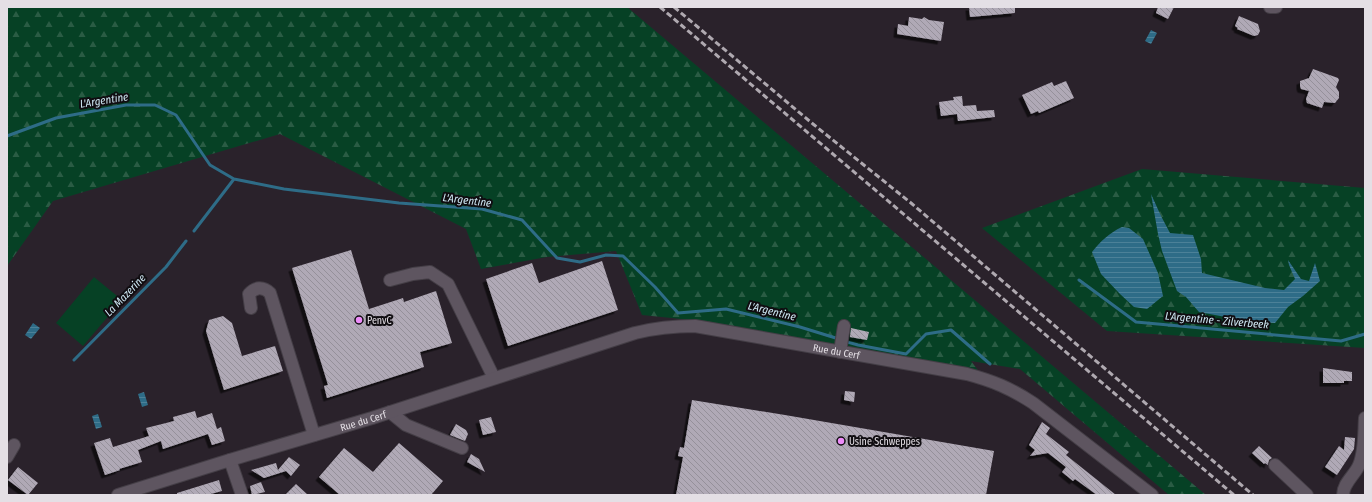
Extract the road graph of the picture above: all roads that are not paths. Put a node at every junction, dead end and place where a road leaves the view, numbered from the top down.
1 (1270, 7) edge
2 (1276, 7) edge
3 (390, 280) dead end
4 (251, 308) dead end
5 (494, 378) junction
6 (390, 412) junction
7 (1365, 418) edge
8 (314, 435) junction
9 (14, 445) dead end
10 (462, 448) dead end
11 (7, 457) edge
12 (230, 460) junction
13 (1275, 465) dead end
14 (1149, 494) edge
15 (118, 495) edge
16 (242, 495) edge
17 (1307, 495) edge
18 (1343, 495) edge

1 - 2 street
3 - 5 street
4 - 8 street
5 - 6 street, Rue du Cerf
5 - 14 street, Rue du Cerf
6 - 8 street, Rue du Cerf
6 - 10 street
7 - 18 street
8 - 12 street, Rue du Cerf
9 - 11 street
12 - 15 street, Rue du Cerf
12 - 16 street
13 - 17 street

